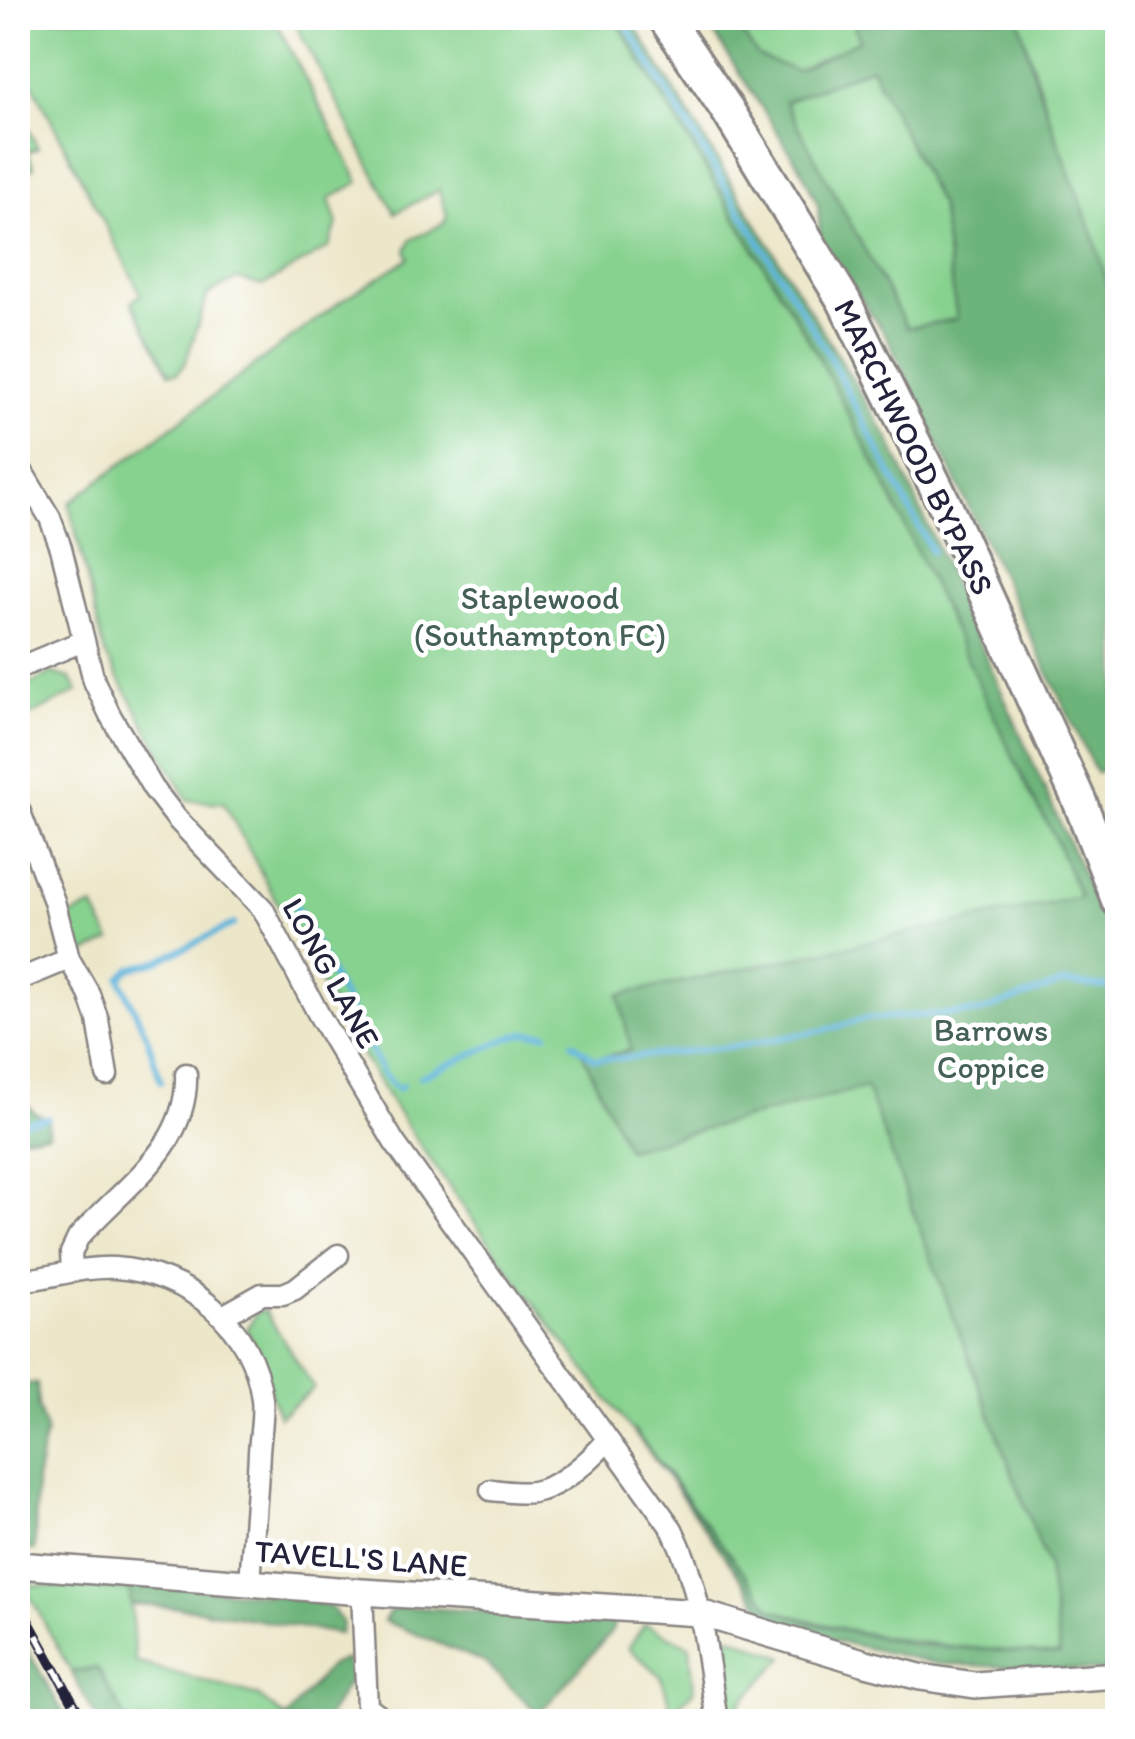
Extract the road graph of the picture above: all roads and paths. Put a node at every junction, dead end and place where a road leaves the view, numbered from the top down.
1 (665, 18) edge
2 (18, 465) edge
3 (82, 641) junction
4 (18, 668) edge
5 (18, 808) edge
6 (1118, 900) edge
7 (69, 959) junction
8 (18, 980) edge
9 (186, 1074) dead end
10 (107, 1075) dead end
11 (338, 1255) dead end
12 (72, 1270) junction
13 (18, 1281) edge
14 (223, 1316) junction
15 (608, 1440) junction
16 (491, 1490) dead end
17 (18, 1565) edge
18 (250, 1582) junction
19 (362, 1592) junction
20 (700, 1613) junction
21 (1118, 1675) edge
22 (386, 1720) edge
23 (718, 1722) edge

1 - 6 main road, MARCHWOOD BYPASS
2 - 3 street, LONG LANE
3 - 4 street
3 - 15 street, LONG LANE
5 - 7 street
7 - 8 street
7 - 10 street
9 - 12 street
11 - 14 street
12 - 13 street
12 - 14 street
14 - 18 street
15 - 16 street
15 - 20 street, LONG LANE
17 - 18 street, TAVELL'S LANE
18 - 19 street, TAVELL'S LANE
19 - 20 street, TAVELL'S LANE
19 - 22 street
20 - 21 street, TAVELL'S LANE
20 - 23 street, LONG LANE

